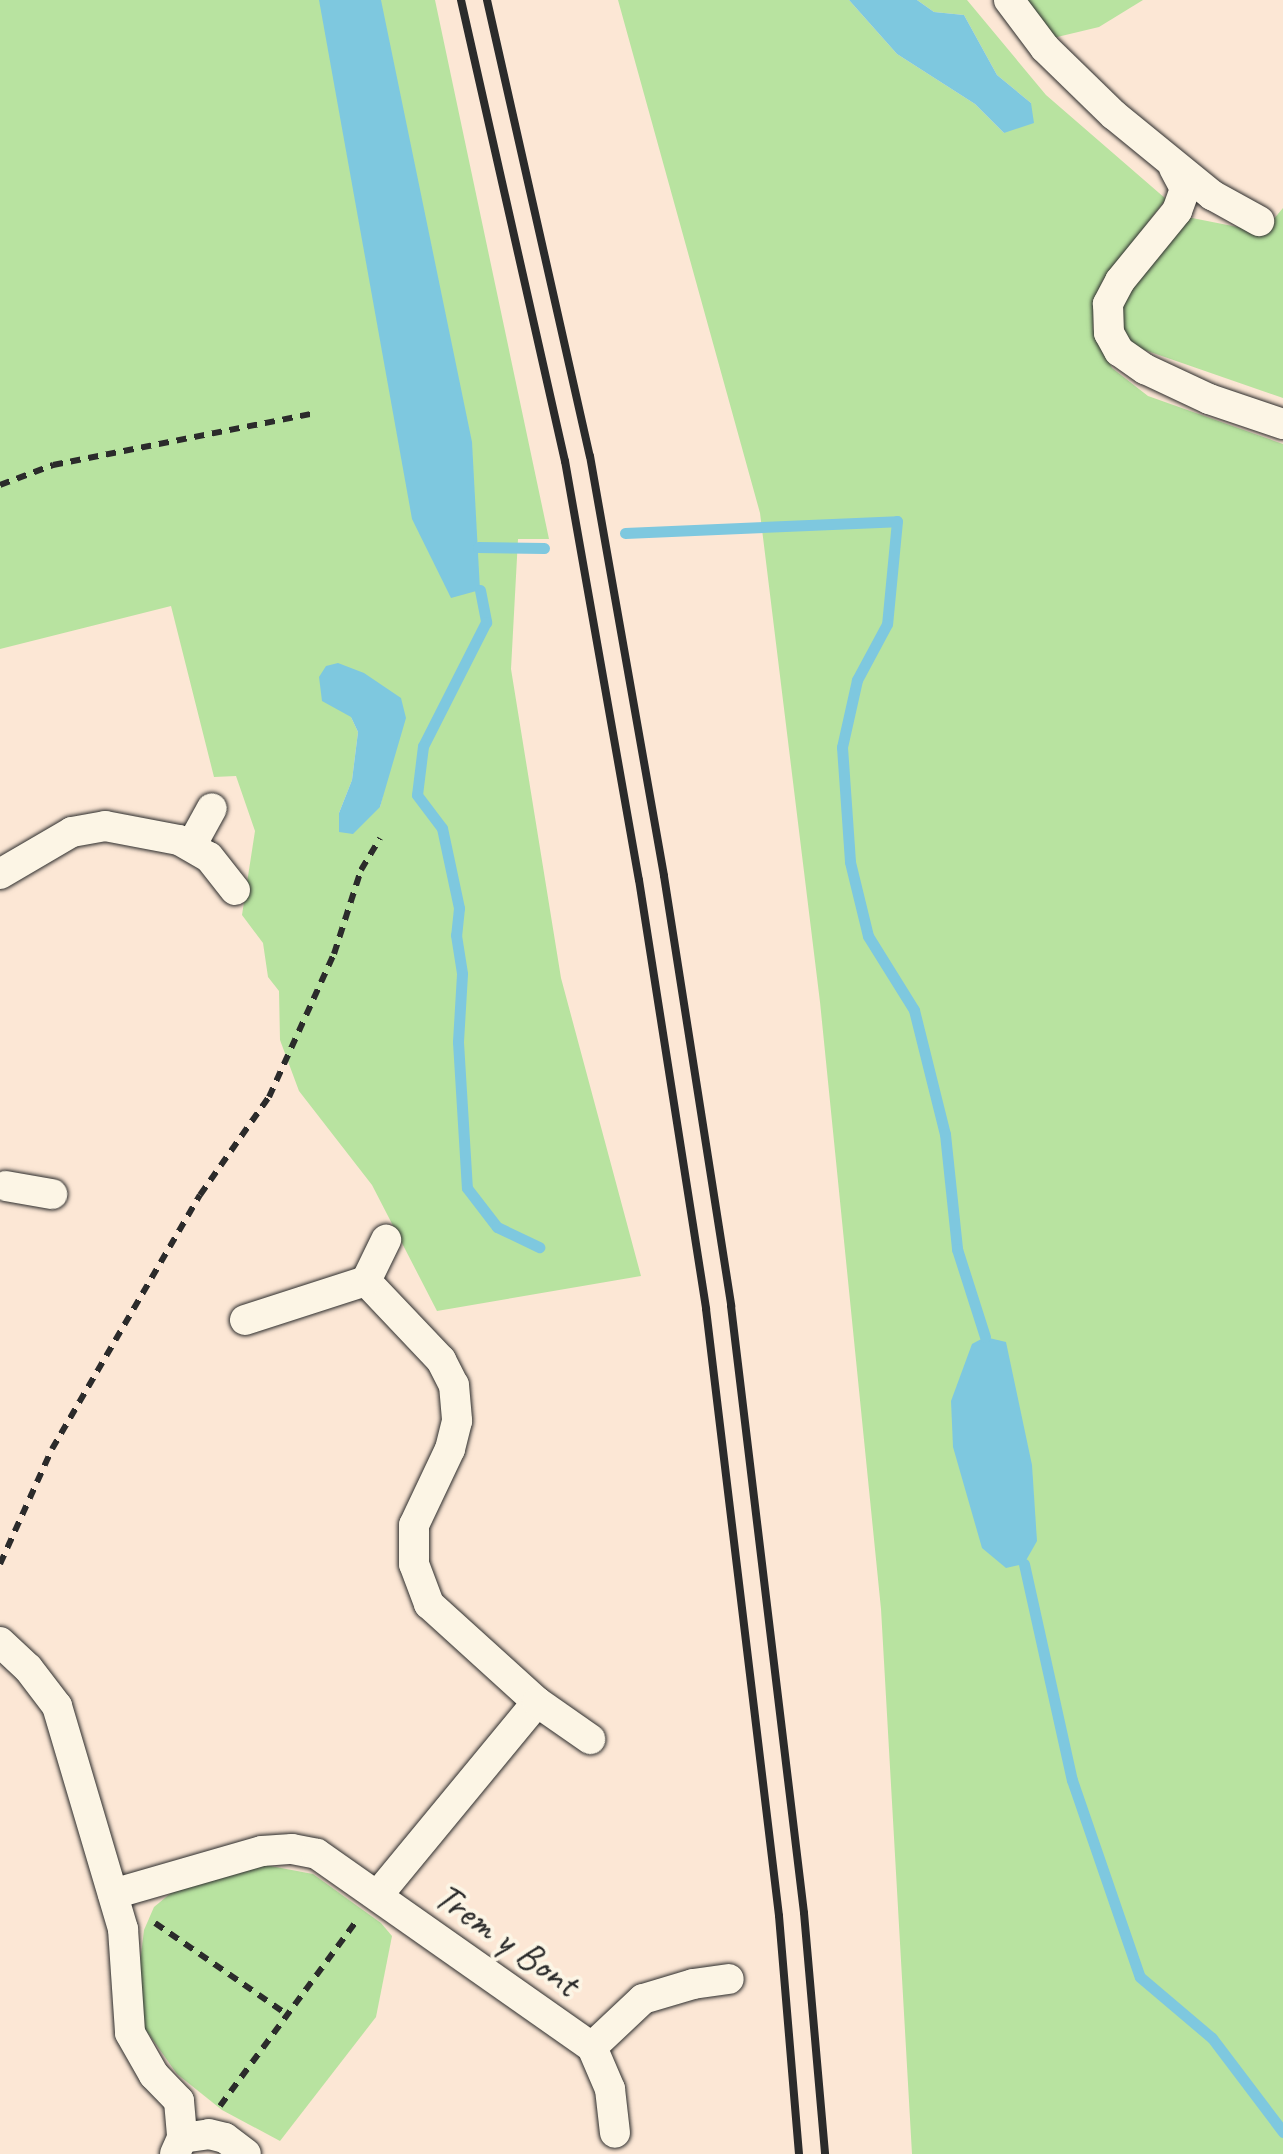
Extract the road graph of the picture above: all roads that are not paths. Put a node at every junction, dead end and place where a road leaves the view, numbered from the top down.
1 (1009, 0) edge
2 (1174, 168) junction
3 (1259, 221) dead end
4 (1283, 424) edge
5 (212, 808) dead end
6 (190, 846) junction
7 (0, 874) edge
8 (235, 890) dead end
9 (2, 1188) edge
10 (52, 1194) dead end
11 (386, 1240) dead end
12 (366, 1281) junction
13 (245, 1320) dead end
14 (0, 1642) edge
15 (537, 1702) junction
16 (590, 1739) dead end
17 (113, 1894) junction
18 (378, 1895) junction
19 (729, 1979) dead end
20 (592, 2047) junction
21 (615, 2133) dead end
22 (189, 2142) edge
23 (246, 2154) edge

1 - 2 street
2 - 3 street
2 - 4 street
5 - 6 street
6 - 7 street
6 - 8 street
9 - 10 street
11 - 12 street
12 - 13 street
12 - 15 street
14 - 17 street
15 - 16 street
15 - 18 street, Trem y Bont
17 - 18 street, Trem y Bont
17 - 22 street
18 - 20 street, Trem y Bont
19 - 20 street, Trem y Bont
20 - 21 street, Trem y Bont
22 - 23 street

